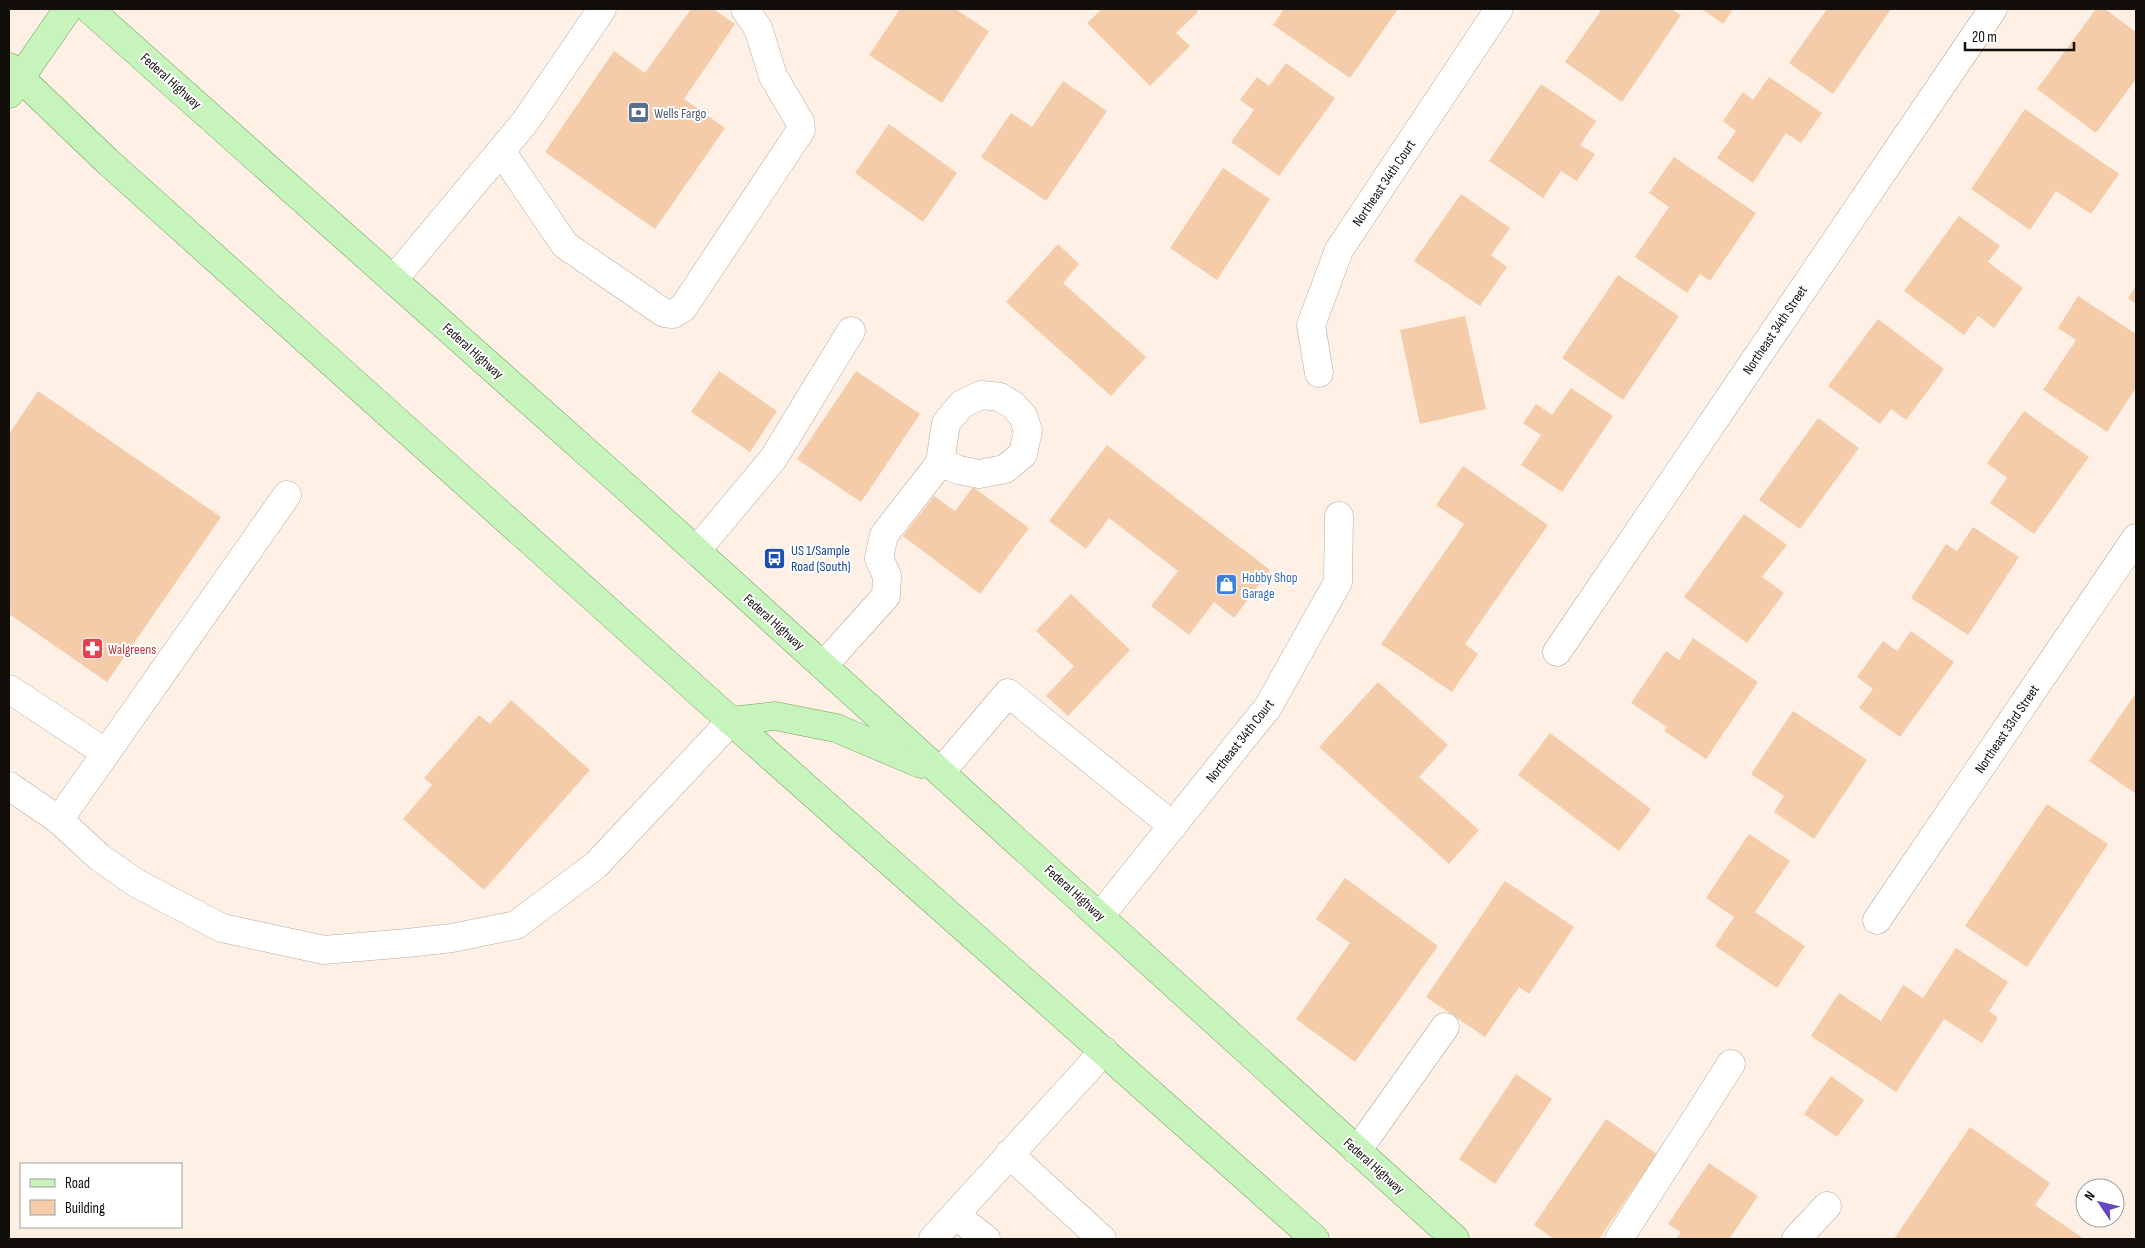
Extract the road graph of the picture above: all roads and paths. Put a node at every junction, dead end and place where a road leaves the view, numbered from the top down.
1 (68, 9) edge
2 (89, 9) edge
3 (602, 9) edge
4 (746, 9) edge
5 (1499, 9) edge
6 (1993, 9) edge
7 (12, 80) edge
8 (501, 151) junction
9 (393, 280) junction
10 (851, 331) dead end
11 (1318, 373) dead end
12 (940, 462) dead end
13 (287, 495) dead end
14 (1339, 516) dead end
15 (2136, 538) edge
16 (696, 551) junction
17 (1557, 652) dead end
18 (823, 666) junction
19 (9, 689) edge
20 (731, 720) junction
21 (106, 753) junction
22 (941, 772) junction
23 (9, 786) edge
24 (59, 820) junction
25 (1173, 826) junction
26 (1100, 916) junction
27 (1877, 920) dead end
28 (1445, 1027) dead end
29 (1104, 1050) junction
30 (1731, 1064) dead end
31 (1357, 1151) junction
32 (1010, 1154) junction
33 (1827, 1206) dead end
34 (955, 1215) junction
35 (933, 1239) edge
36 (986, 1239) edge
37 (1102, 1239) edge
38 (1315, 1239) edge
39 (1455, 1239) edge
40 (1619, 1239) edge
41 (1796, 1239) edge

1 - 7 main road
2 - 9 main road, Federal Highway
3 - 8 street
4 - 8 street
5 - 11 street, Northeast 34th Court
6 - 17 street, Northeast 34th Street
7 - 20 main road
8 - 9 street
9 - 16 main road, Federal Highway
10 - 16 street
12 - 18 street
13 - 21 street
14 - 25 street, Northeast 34th Court
15 - 27 street, Northeast 33rd Street
16 - 18 main road, Federal Highway
18 - 22 main road, Federal Highway
19 - 21 street
20 - 22 main road
20 - 24 street
20 - 29 main road
21 - 24 street
22 - 25 street
22 - 26 main road, Federal Highway
23 - 24 street
25 - 26 street, Northeast 34th Court
26 - 31 main road, Federal Highway
28 - 31 street
29 - 32 street
29 - 38 main road
30 - 40 street
31 - 39 main road, Federal Highway
32 - 34 street
32 - 37 street
33 - 41 street
34 - 35 street
34 - 36 street

